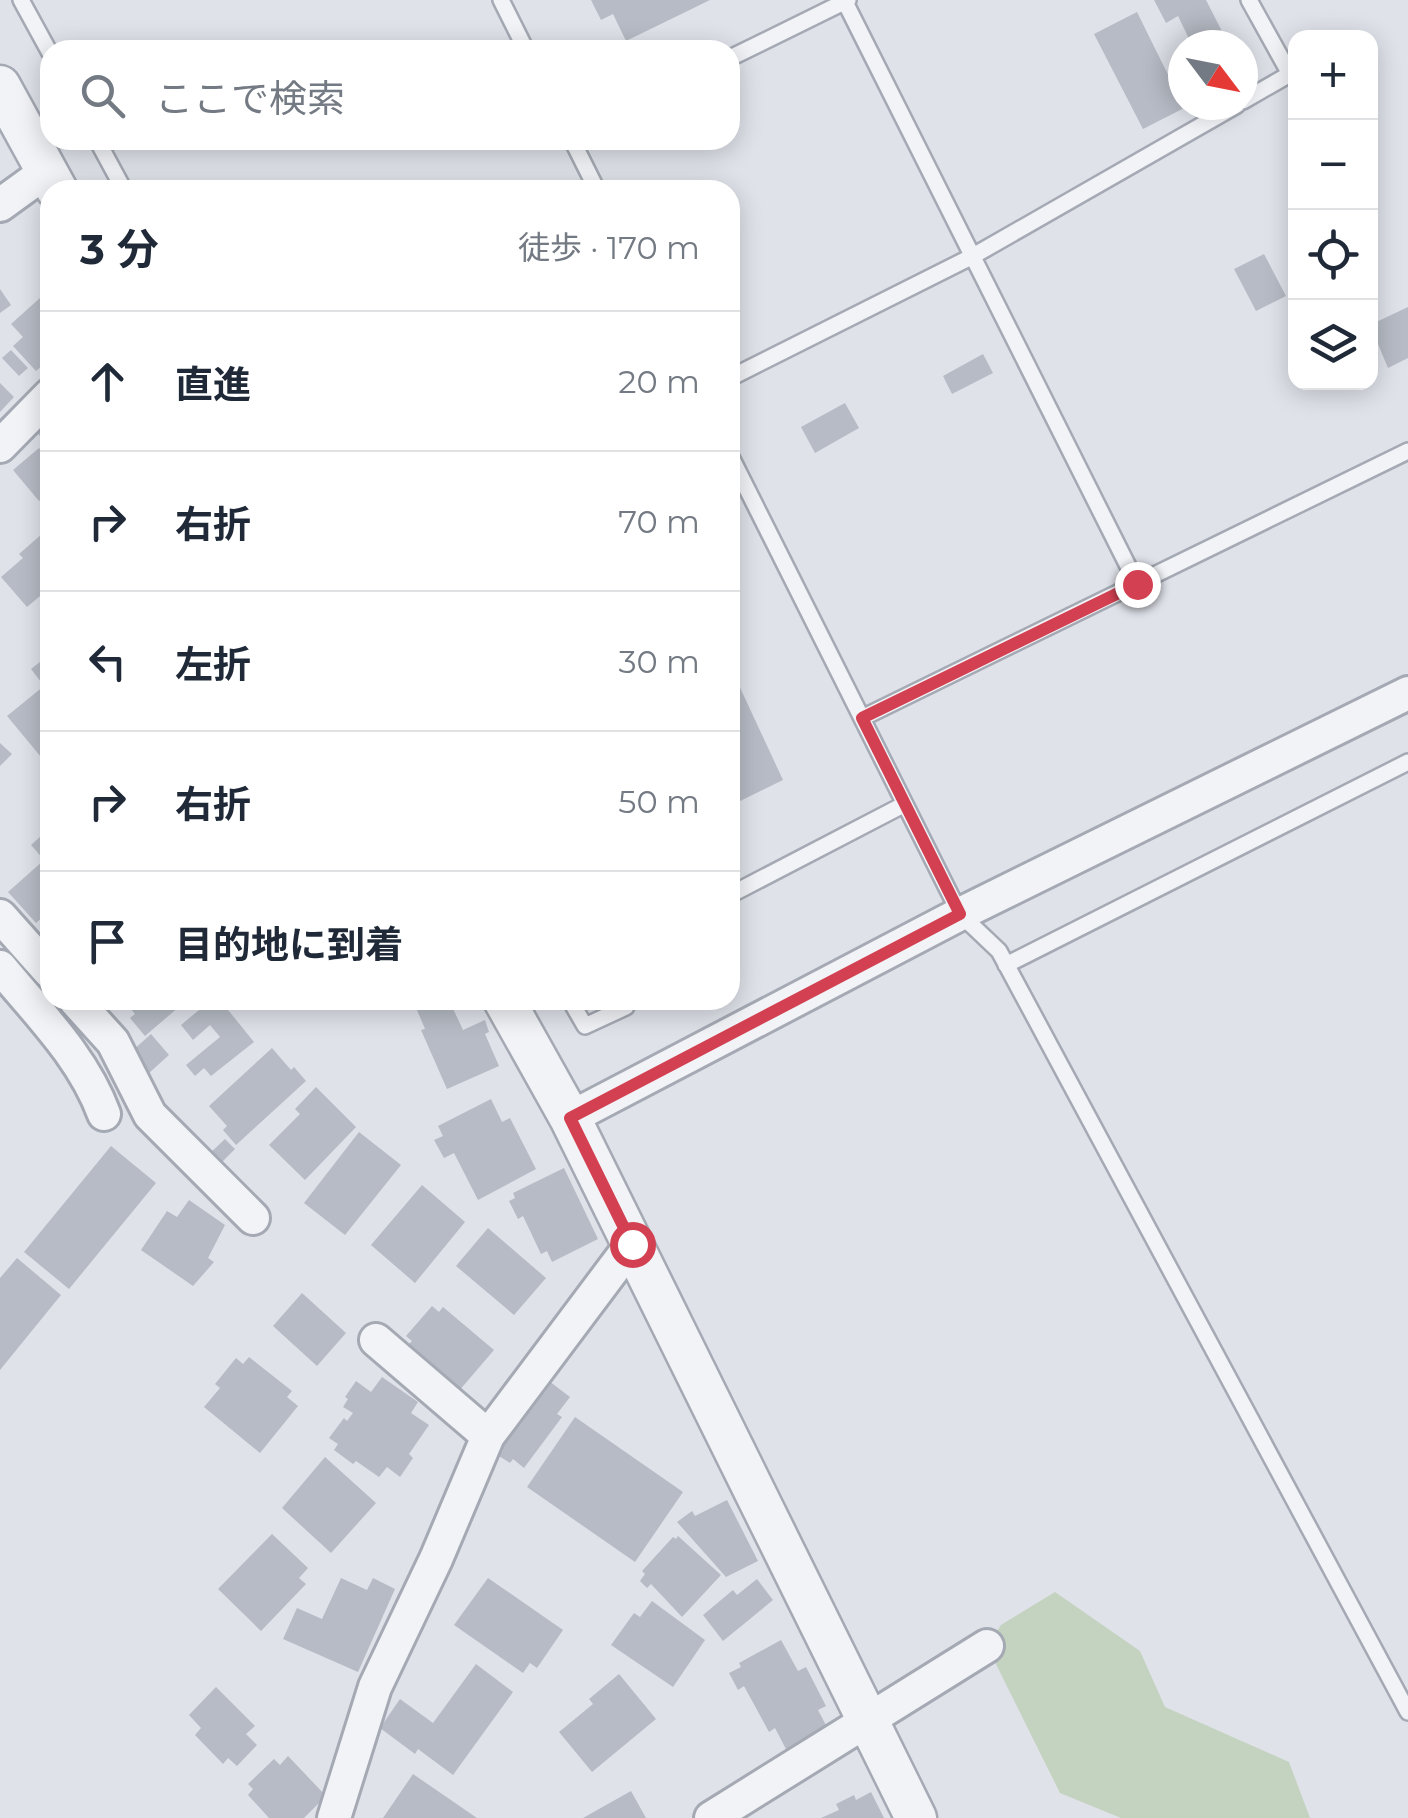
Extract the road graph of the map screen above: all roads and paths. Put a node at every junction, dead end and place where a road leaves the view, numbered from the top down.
1 (22, 0) edge
2 (501, 0) edge
3 (1248, 0) edge
4 (847, 1) edge
5 (43, 40) edge
6 (521, 40) edge
7 (740, 53) edge
8 (0, 86) edge
9 (1258, 93) edge
10 (1210, 120) edge
11 (102, 150) edge
12 (577, 150) edge
13 (51, 180) edge
14 (119, 180) edge
15 (592, 180) edge
16 (40, 187) edge
17 (0, 205) edge
18 (973, 256) junction
19 (740, 373) edge
20 (40, 405) edge
21 (0, 446) edge
22 (1408, 451) edge
23 (740, 475) edge
24 (1137, 584) junction
25 (1408, 693) edge
26 (862, 718) junction
27 (1408, 762) edge
28 (905, 804) junction
29 (740, 891) edge
30 (960, 914) junction
31 (0, 916) edge
32 (40, 961) edge
33 (1006, 965) junction
34 (0, 967) edge
35 (84, 1010) edge
36 (510, 1010) edge
37 (575, 1010) edge
38 (619, 1010) edge
39 (104, 1114) dead end
40 (570, 1118) junction
41 (253, 1218) dead end
42 (632, 1244) junction
43 (376, 1340) dead end
44 (488, 1436) junction
45 (988, 1646) dead end
46 (1408, 1712) edge
47 (867, 1718) junction
48 (334, 1818) edge
49 (711, 1818) edge
50 (916, 1818) edge

1 - 5 lane
2 - 6 lane
3 - 9 lane
4 - 7 lane
4 - 18 lane
8 - 13 street
10 - 18 lane
11 - 14 lane
12 - 15 lane
16 - 17 street
18 - 19 lane
18 - 24 lane
20 - 21 street
22 - 24 lane
23 - 26 lane
24 - 26 lane
25 - 30 street
26 - 28 lane
27 - 33 lane
28 - 29 lane
28 - 30 lane
30 - 33 lane
30 - 40 street
31 - 32 street
33 - 46 lane
34 - 39 street
35 - 41 street
36 - 40 street
37 - 38 lane
40 - 42 street
42 - 44 street
42 - 47 street
43 - 44 street
44 - 48 street
45 - 47 street
47 - 49 street
47 - 50 street

